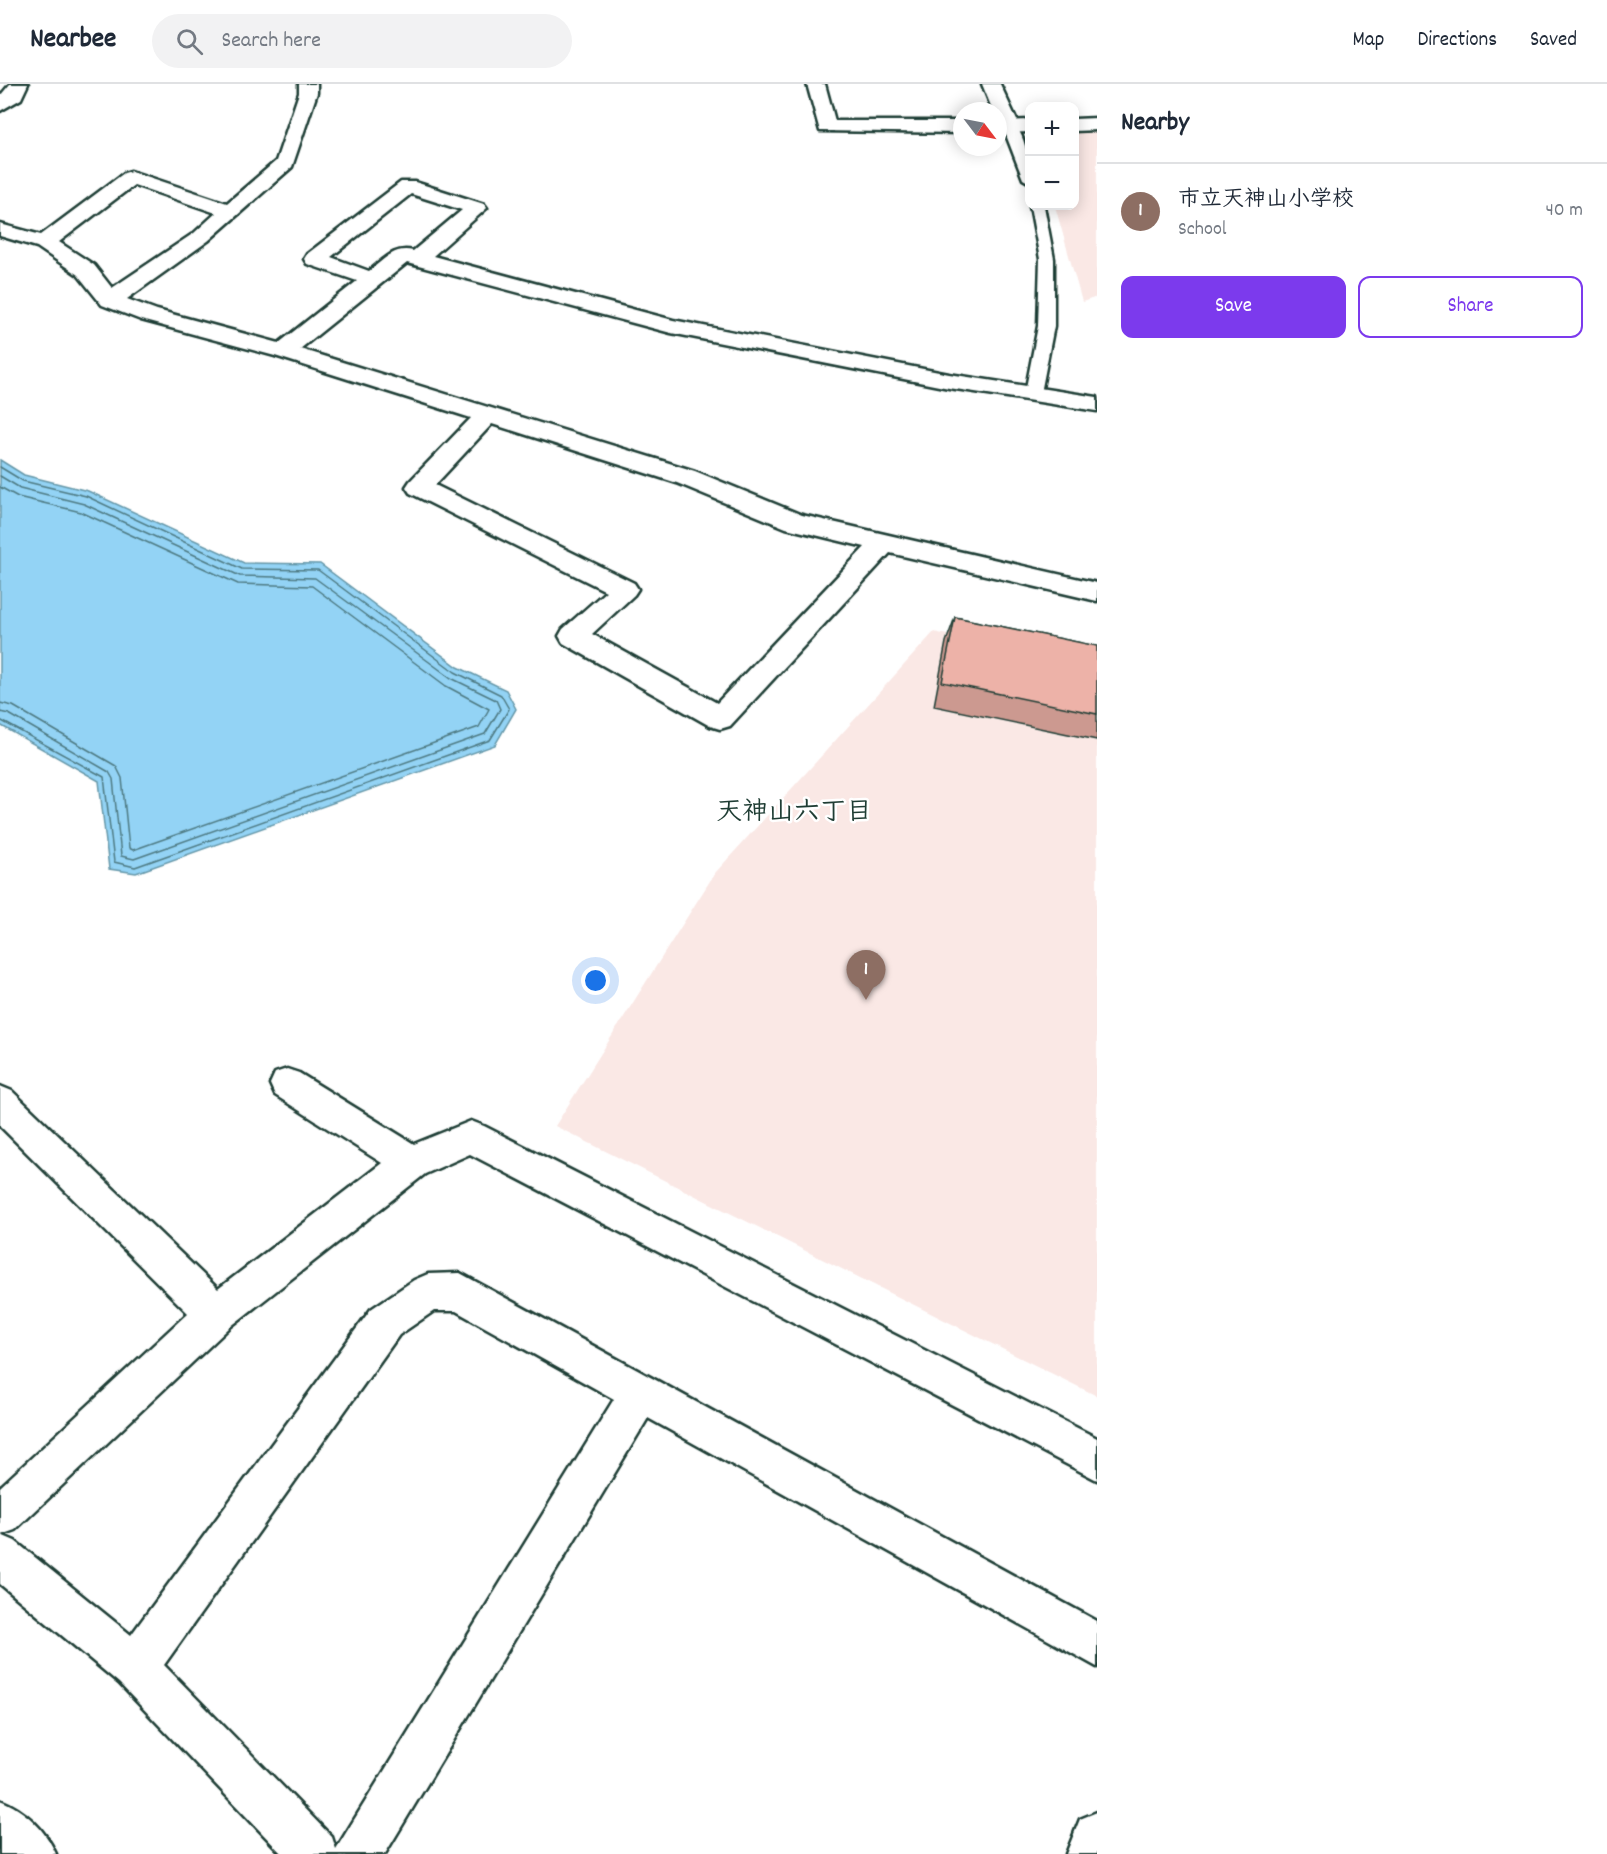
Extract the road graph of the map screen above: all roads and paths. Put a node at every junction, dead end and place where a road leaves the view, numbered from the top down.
1 (19, 84) edge
2 (308, 84) edge
3 (816, 84) edge
4 (991, 84) edge
5 (0, 105) edge
6 (1097, 124) edge
7 (1079, 125) edge
8 (1012, 126) edge
9 (953, 127) edge
10 (1025, 167) edge
11 (1038, 210) edge
12 (230, 211) junction
13 (0, 230) edge
14 (45, 242) junction
15 (418, 258) junction
16 (371, 279) junction
17 (110, 300) junction
18 (283, 351) junction
19 (1033, 393) junction
20 (1097, 404) edge
21 (489, 414) junction
22 (884, 543) junction
23 (1097, 592) edge
24 (287, 1084) dead end
25 (0, 1102) edge
26 (412, 1162) junction
27 (216, 1314) junction
28 (641, 1393) junction
29 (1097, 1460) edge
30 (0, 1515) edge
31 (0, 1556) edge
32 (1097, 1645) edge
33 (135, 1667) junction
34 (0, 1823) edge
35 (1097, 1836) edge
36 (32, 1854) edge
37 (315, 1854) edge
38 (358, 1854) edge
39 (1090, 1854) edge

1 - 5 street
2 - 12 street
3 - 9 street
4 - 8 street
6 - 7 street
8 - 10 lane
11 - 19 lane
12 - 14 street
12 - 17 street
13 - 14 street
14 - 17 street
15 - 16 street
15 - 16 street
15 - 19 street
16 - 18 street
17 - 18 street
18 - 21 street
19 - 20 street
21 - 22 street
21 - 22 street
22 - 23 street
24 - 26 street
25 - 27 street
26 - 27 street
26 - 29 street
27 - 30 street
28 - 32 street
28 - 33 street
28 - 38 street
31 - 33 street
33 - 37 street
34 - 36 street
35 - 39 street

